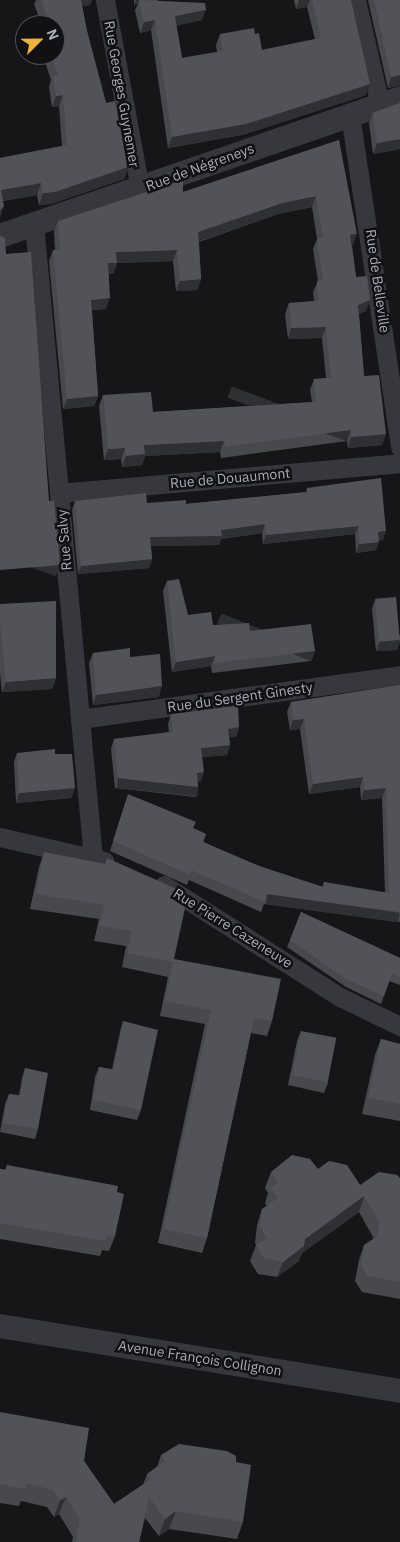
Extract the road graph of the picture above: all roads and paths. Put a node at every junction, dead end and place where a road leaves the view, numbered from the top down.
1 (105, 0) edge
2 (356, 0) edge
3 (390, 102) edge
4 (350, 115) junction
5 (140, 188) junction
6 (34, 224) junction
7 (0, 236) edge
8 (392, 316) edge
9 (400, 448) edge
10 (400, 462) edge
11 (59, 493) junction
12 (400, 675) edge
13 (80, 719) junction
14 (0, 838) edge
15 (93, 857) junction
16 (400, 1026) edge
17 (0, 1326) edge
18 (400, 1391) edge

1 - 5 street, Rue Georges Guynemer
2 - 3 street
3 - 4 street, Rue de Négreneys
4 - 5 street, Rue de Négreneys
4 - 8 street, Rue de Belleville
5 - 6 street, Rue de Négreneys
6 - 7 street, Rue de Négreneys
6 - 11 street, Rue Salvy
8 - 9 street, Rue de Belleville
10 - 11 street, Rue de Douaumont
11 - 13 street, Rue Salvy
12 - 13 street, Rue du Sergent Ginesty
13 - 15 street, Rue Salvy
14 - 15 street, Rue Pierre Cazeneuve
15 - 16 street, Rue Pierre Cazeneuve
17 - 18 street, Avenue François Collignon

